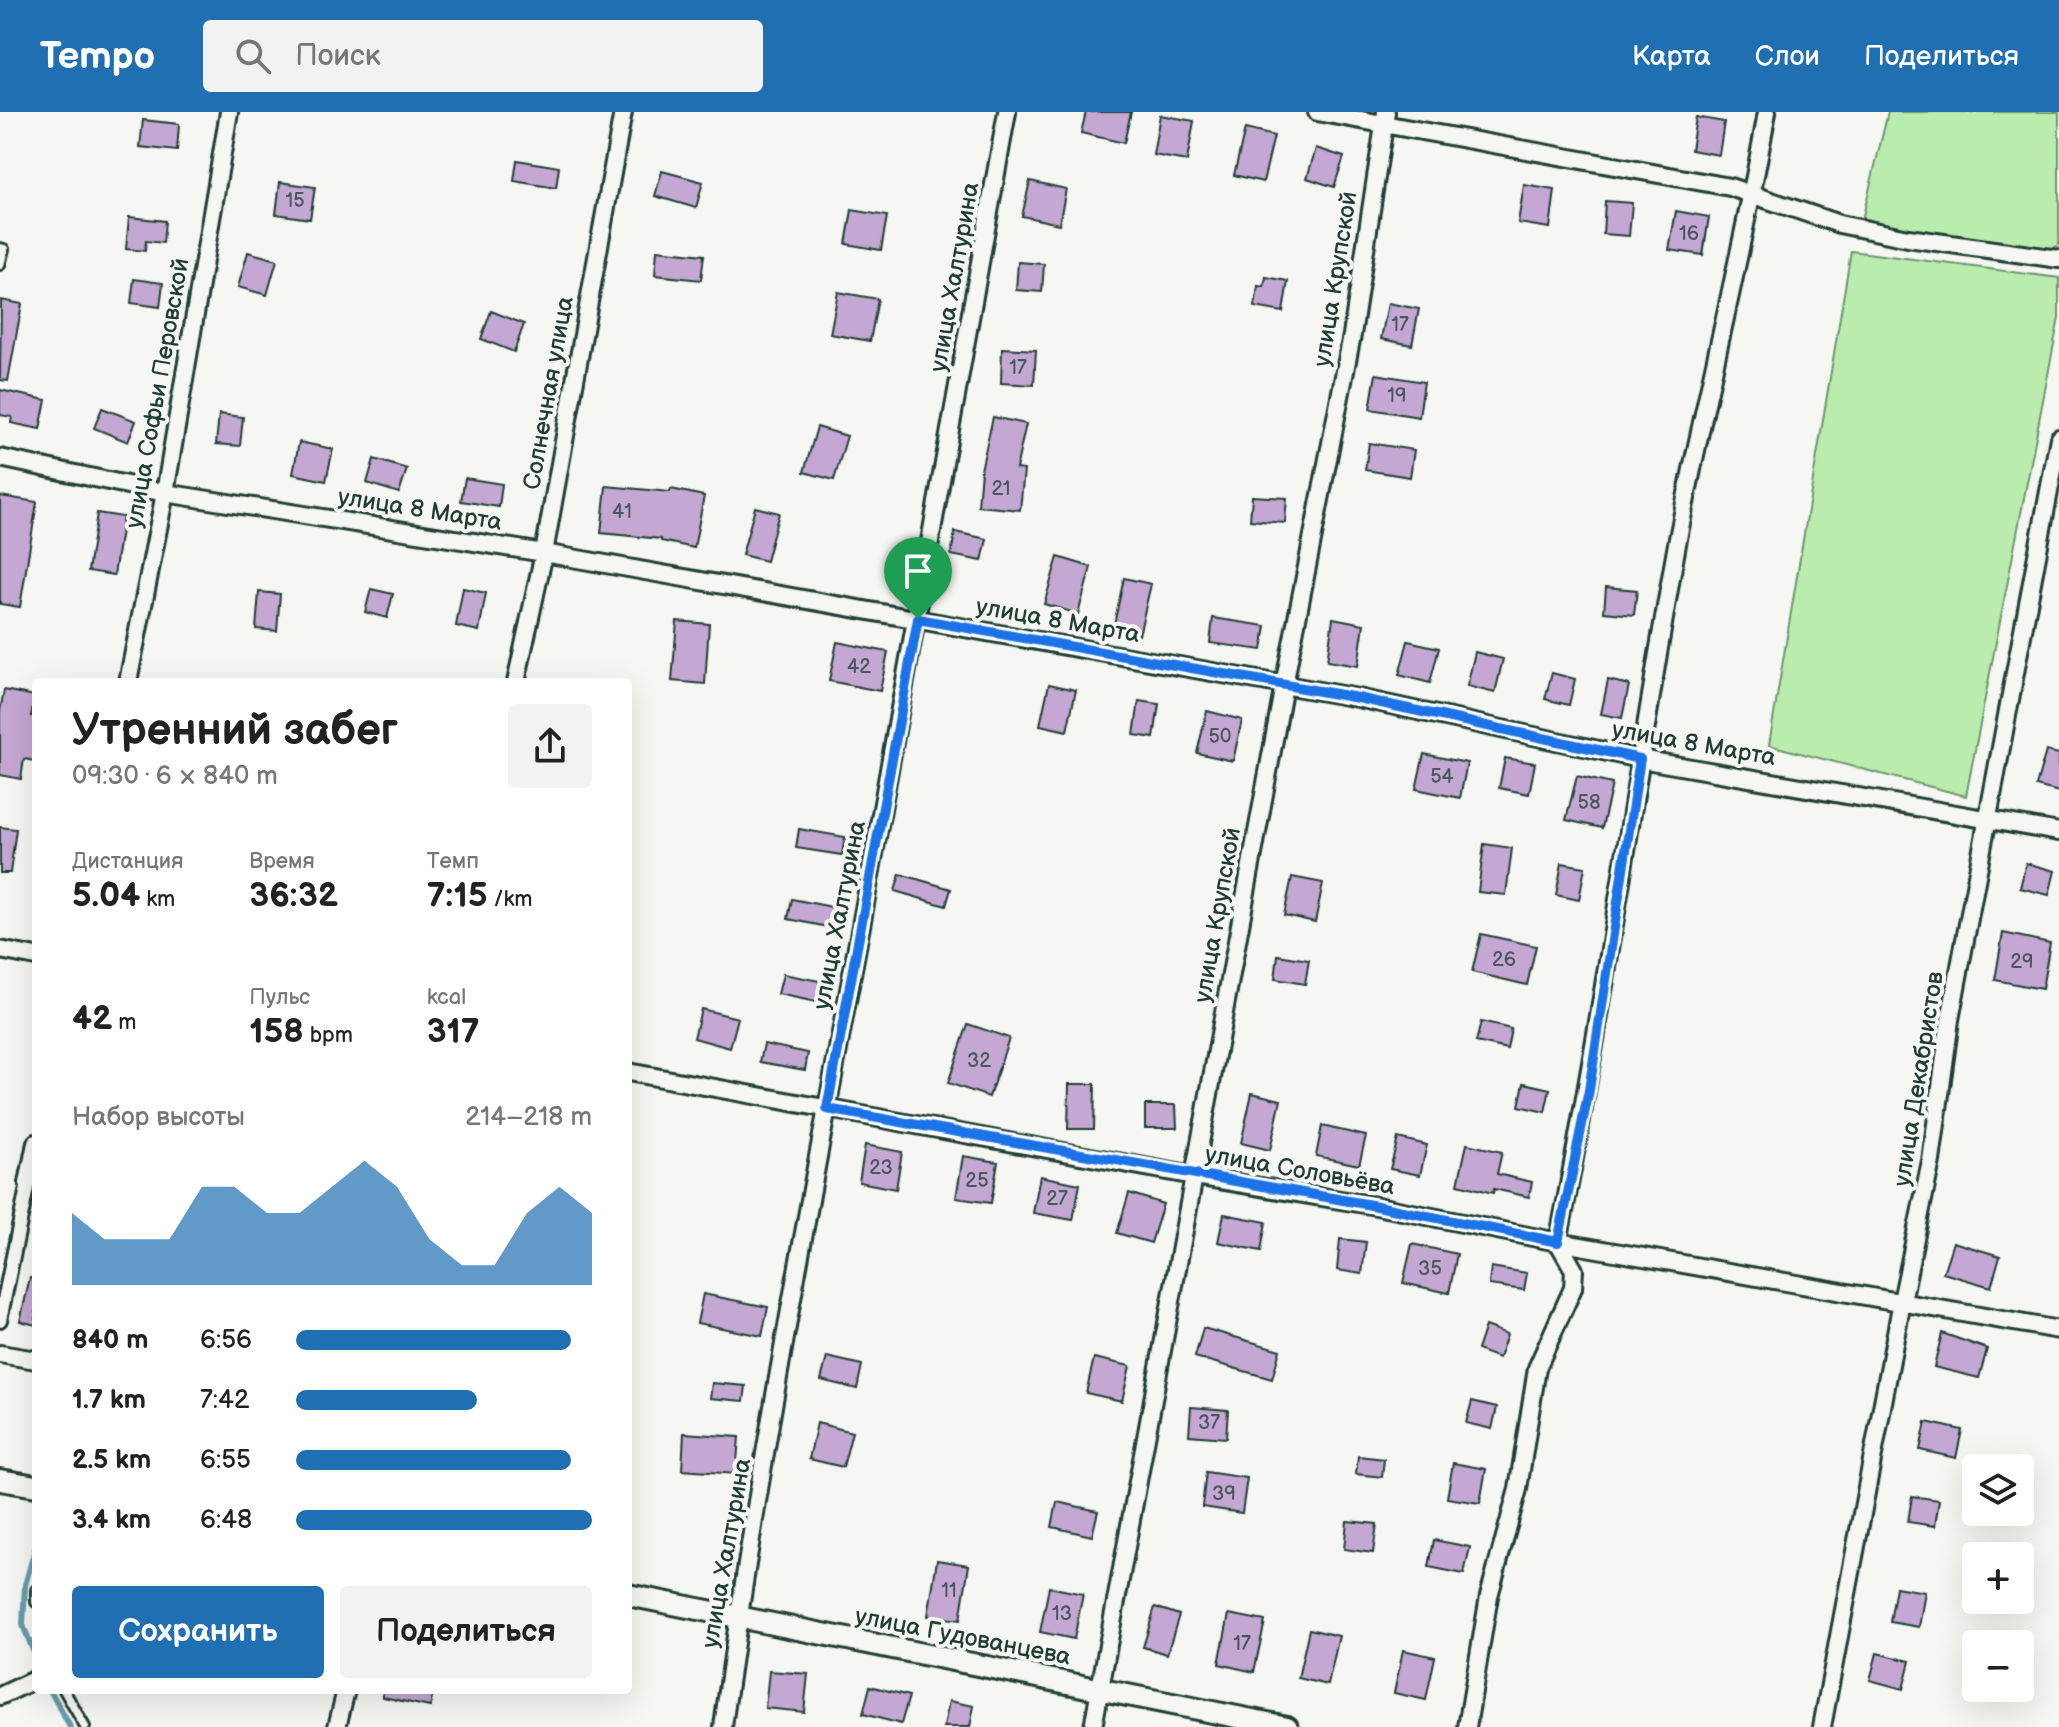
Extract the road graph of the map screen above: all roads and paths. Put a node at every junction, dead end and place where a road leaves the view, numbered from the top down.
1 (229, 112) edge
2 (623, 112) edge
3 (1007, 112) edge
4 (1317, 112) edge
5 (1767, 112) edge
6 (1385, 118) edge
7 (1753, 193) junction
8 (0, 248) edge
9 (2059, 259) edge
10 (0, 265) edge
11 (2059, 438) edge
12 (0, 458) edge
13 (165, 493) junction
14 (544, 553) junction
15 (918, 619) junction
16 (129, 678) edge
17 (517, 678) edge
18 (1284, 685) junction
19 (1640, 759) junction
20 (1987, 818) junction
21 (2059, 832) edge
22 (0, 950) edge
23 (32, 956) edge
24 (632, 1073) edge
25 (827, 1109) junction
26 (32, 1163) edge
27 (1194, 1176) junction
28 (28, 1183) joint
29 (1558, 1242) junction
30 (1902, 1301) junction
31 (0, 1320) edge
32 (2059, 1330) edge
33 (0, 1354) edge
34 (32, 1359) edge
35 (0, 1480) edge
36 (32, 1485) edge
37 (632, 1596) edge
38 (738, 1617) junction
39 (32, 1681) edge
40 (1099, 1689) junction
41 (66, 1694) edge
42 (345, 1694) edge
43 (0, 1696) edge
44 (85, 1727) edge
45 (337, 1727) edge
46 (723, 1727) edge
47 (1093, 1727) edge
48 (1287, 1727) edge
49 (1467, 1727) edge
50 (1822, 1727) edge

1 - 13 street, улица Софьи Перовской
2 - 14 street, Солнечная улица
3 - 15 street, улица Халтурина
4 - 6 street
5 - 7 street
6 - 7 street
6 - 18 street, улица Крупской
7 - 9 street
7 - 19 street
8 - 10 lane
11 - 20 street, улица Декабристов
12 - 13 street, улица 8 Марта
13 - 14 street, улица 8 Марта
13 - 16 street, улица Софьи Перовской
14 - 15 street, улица 8 Марта
14 - 17 street, Солнечная улица
15 - 18 street, улица 8 Марта
15 - 25 street, улица Халтурина
18 - 19 street, улица 8 Марта
18 - 27 street, улица Крупской
19 - 20 street, улица 8 Марта
19 - 29 street
20 - 21 street, улица 8 Марта
20 - 30 street, улица Декабристов
22 - 23 street
24 - 25 street, улица Соловьёва
25 - 27 street, улица Соловьёва
25 - 38 street, улица Халтурина
26 - 28 street
27 - 29 street, улица Соловьёва
27 - 40 street, улица Крупской
28 - 31 street
29 - 30 street, улица Соловьёва
29 - 49 street
30 - 32 street, улица Соловьёва
30 - 50 street, улица Декабристов
33 - 34 street
35 - 36 street
37 - 38 street, улица Гудованцева
38 - 40 street, улица Гудованцева
38 - 46 street, улица Халтурина
39 - 43 street
40 - 47 street, улица Крупской
40 - 48 street, улица Гудованцева
41 - 44 lane
42 - 45 street

